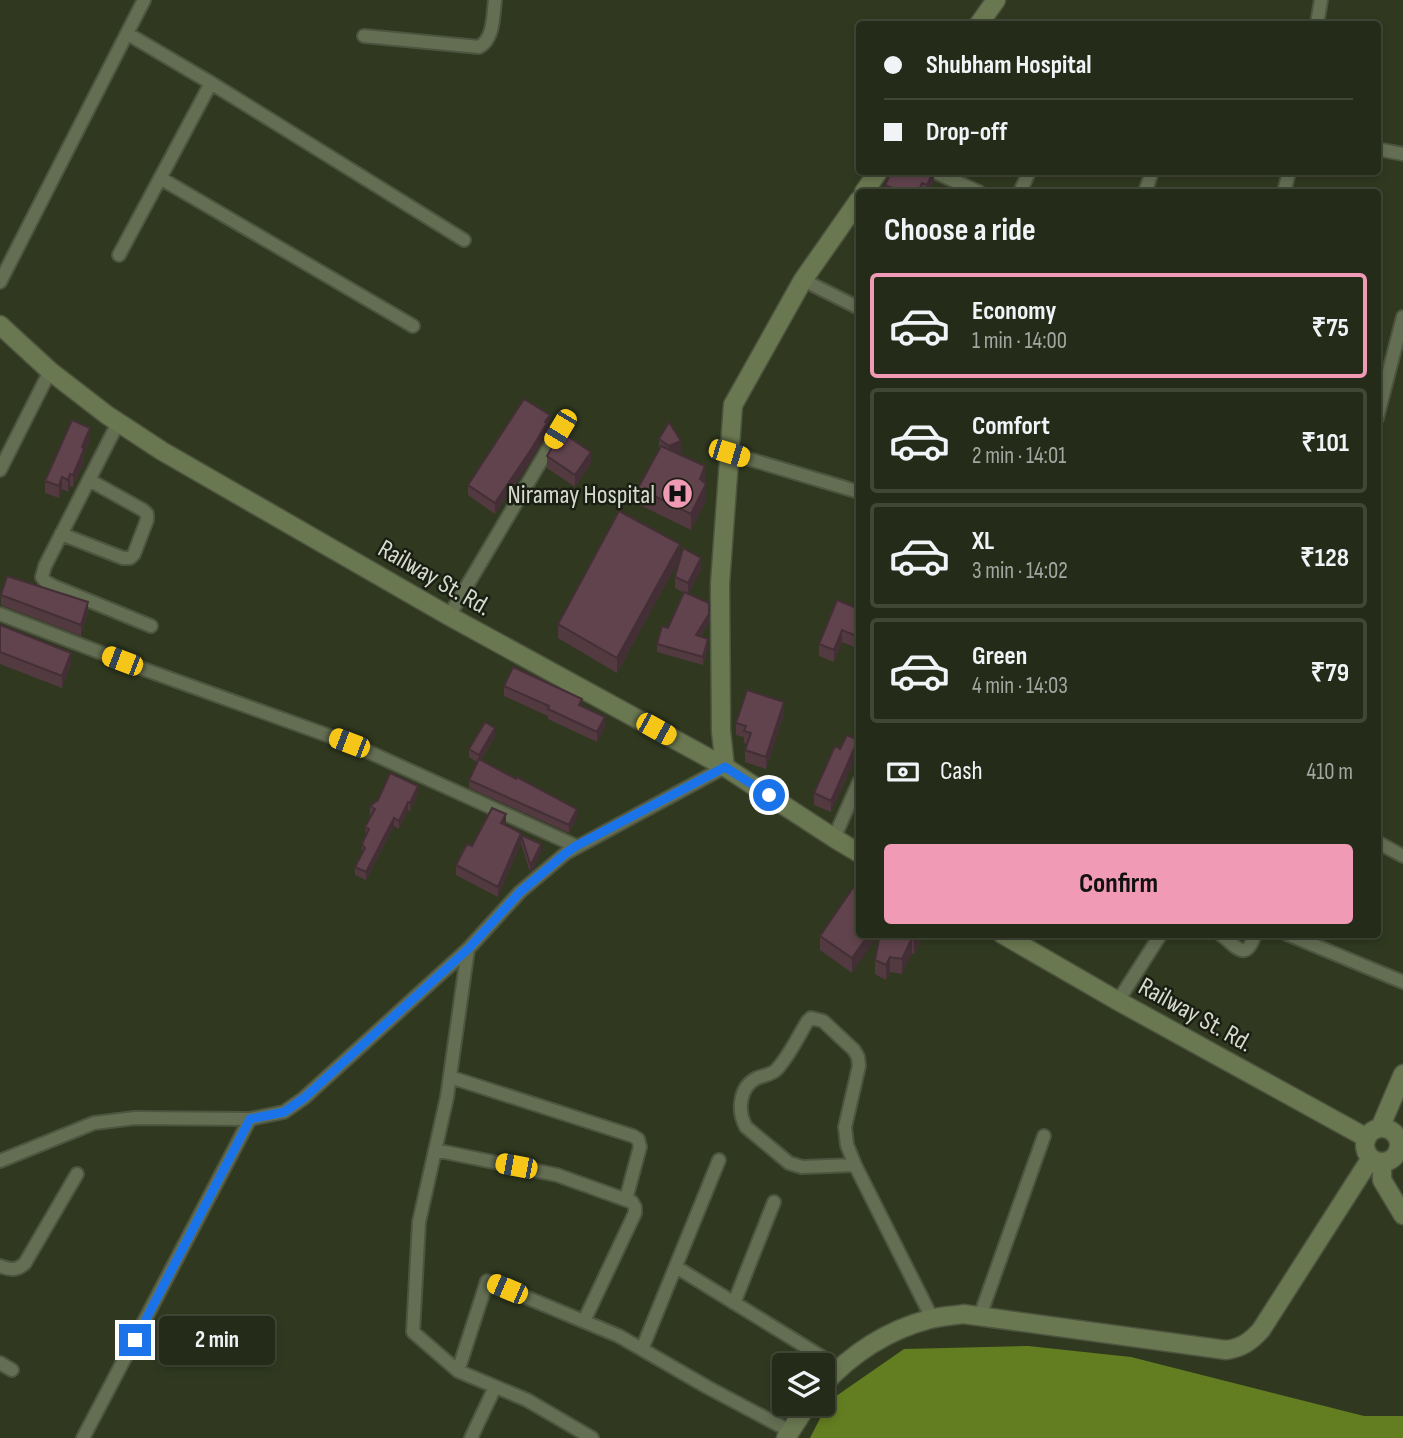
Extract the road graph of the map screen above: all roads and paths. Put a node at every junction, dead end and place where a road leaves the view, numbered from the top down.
1 (144, 0) edge
2 (495, 0) edge
3 (996, 0) edge
4 (1321, 0) edge
5 (981, 21) edge
6 (1318, 21) edge
7 (128, 34) junction
8 (364, 36) dead end
9 (211, 83) junction
10 (1381, 150) edge
11 (1403, 155) edge
12 (942, 175) edge
13 (160, 178) junction
14 (972, 189) edge
15 (856, 207) edge
16 (464, 240) dead end
17 (119, 255) dead end
18 (803, 280) junction
19 (0, 282) edge
20 (856, 306) edge
21 (1403, 317) edge
22 (0, 325) edge
23 (413, 326) dead end
24 (50, 371) junction
25 (1381, 399) edge
26 (118, 423) junction
27 (560, 429) edge
28 (729, 453) junction
29 (0, 470) edge
30 (89, 480) junction
31 (856, 491) edge
32 (61, 534) junction
33 (0, 614) edge
34 (449, 616) junction
35 (150, 626) dead end
36 (725, 767) junction
37 (856, 789) edge
38 (834, 838) junction
39 (1381, 844) edge
40 (576, 846) junction
41 (856, 851) edge
42 (1403, 856) edge
43 (1009, 938) edge
44 (1158, 938) edge
45 (1225, 938) edge
46 (1254, 938) edge
47 (1297, 938) edge
48 (468, 949) junction
49 (1403, 982) edge
50 (1118, 1001) junction
51 (1403, 1074) edge
52 (450, 1077) junction
53 (250, 1119) junction
54 (1373, 1133) junction
55 (1044, 1136) dead end
56 (1401, 1138) edge
57 (435, 1150) junction
58 (719, 1160) dead end
59 (1376, 1160) junction
60 (0, 1161) edge
61 (855, 1165) junction
62 (77, 1174) dead end
63 (626, 1199) junction
64 (774, 1202) dead end
65 (1403, 1215) edge
66 (0, 1266) edge
67 (676, 1267) junction
68 (734, 1303) junction
69 (980, 1317) junction
70 (932, 1318) junction
71 (584, 1321) junction
72 (642, 1349) junction
73 (839, 1368) junction
74 (458, 1371) junction
75 (835, 1372) edge
76 (495, 1387) junction
77 (800, 1416) edge
78 (570, 1432) edge
79 (788, 1435) edge
80 (83, 1438) edge
81 (471, 1438) edge
82 (592, 1438) edge

1 - 7 street
2 - 8 street
3 - 5 street
4 - 6 street
7 - 9 street
7 - 19 street
9 - 13 street
9 - 16 street
10 - 11 street
12 - 14 street
13 - 17 street
13 - 23 street
15 - 18 street
18 - 20 street
18 - 28 street
21 - 25 street
22 - 24 street, Railway St. Rd.
24 - 26 street, Railway St. Rd.
24 - 29 street
26 - 30 street
26 - 34 street, Railway St. Rd.
27 - 34 street
28 - 31 street
28 - 36 street
30 - 32 street
30 - 32 street
32 - 35 street
33 - 40 street
34 - 36 street, Railway St. Rd.
36 - 38 street, Railway St. Rd.
36 - 40 street
37 - 38 street
38 - 41 street, Railway St. Rd.
39 - 42 street
40 - 48 street
43 - 50 street, Railway St. Rd.
44 - 50 street
45 - 46 street
47 - 49 street
48 - 52 street
48 - 53 street
50 - 54 street, Railway St. Rd.
51 - 54 street
52 - 57 street
52 - 63 street
53 - 60 street
53 - 80 street
54 - 56 street
54 - 59 street
55 - 69 street
56 - 59 street
57 - 63 street
57 - 74 street
58 - 67 street
59 - 65 street
59 - 69 street
61 - 61 street
61 - 70 street
62 - 66 street
63 - 71 street
64 - 68 street
67 - 68 street
67 - 72 street
68 - 73 street
69 - 70 street
70 - 73 street
71 - 72 street
71 - 74 street
72 - 79 street
73 - 75 street
74 - 76 street
76 - 78 street
76 - 81 street
77 - 79 street
78 - 82 street

